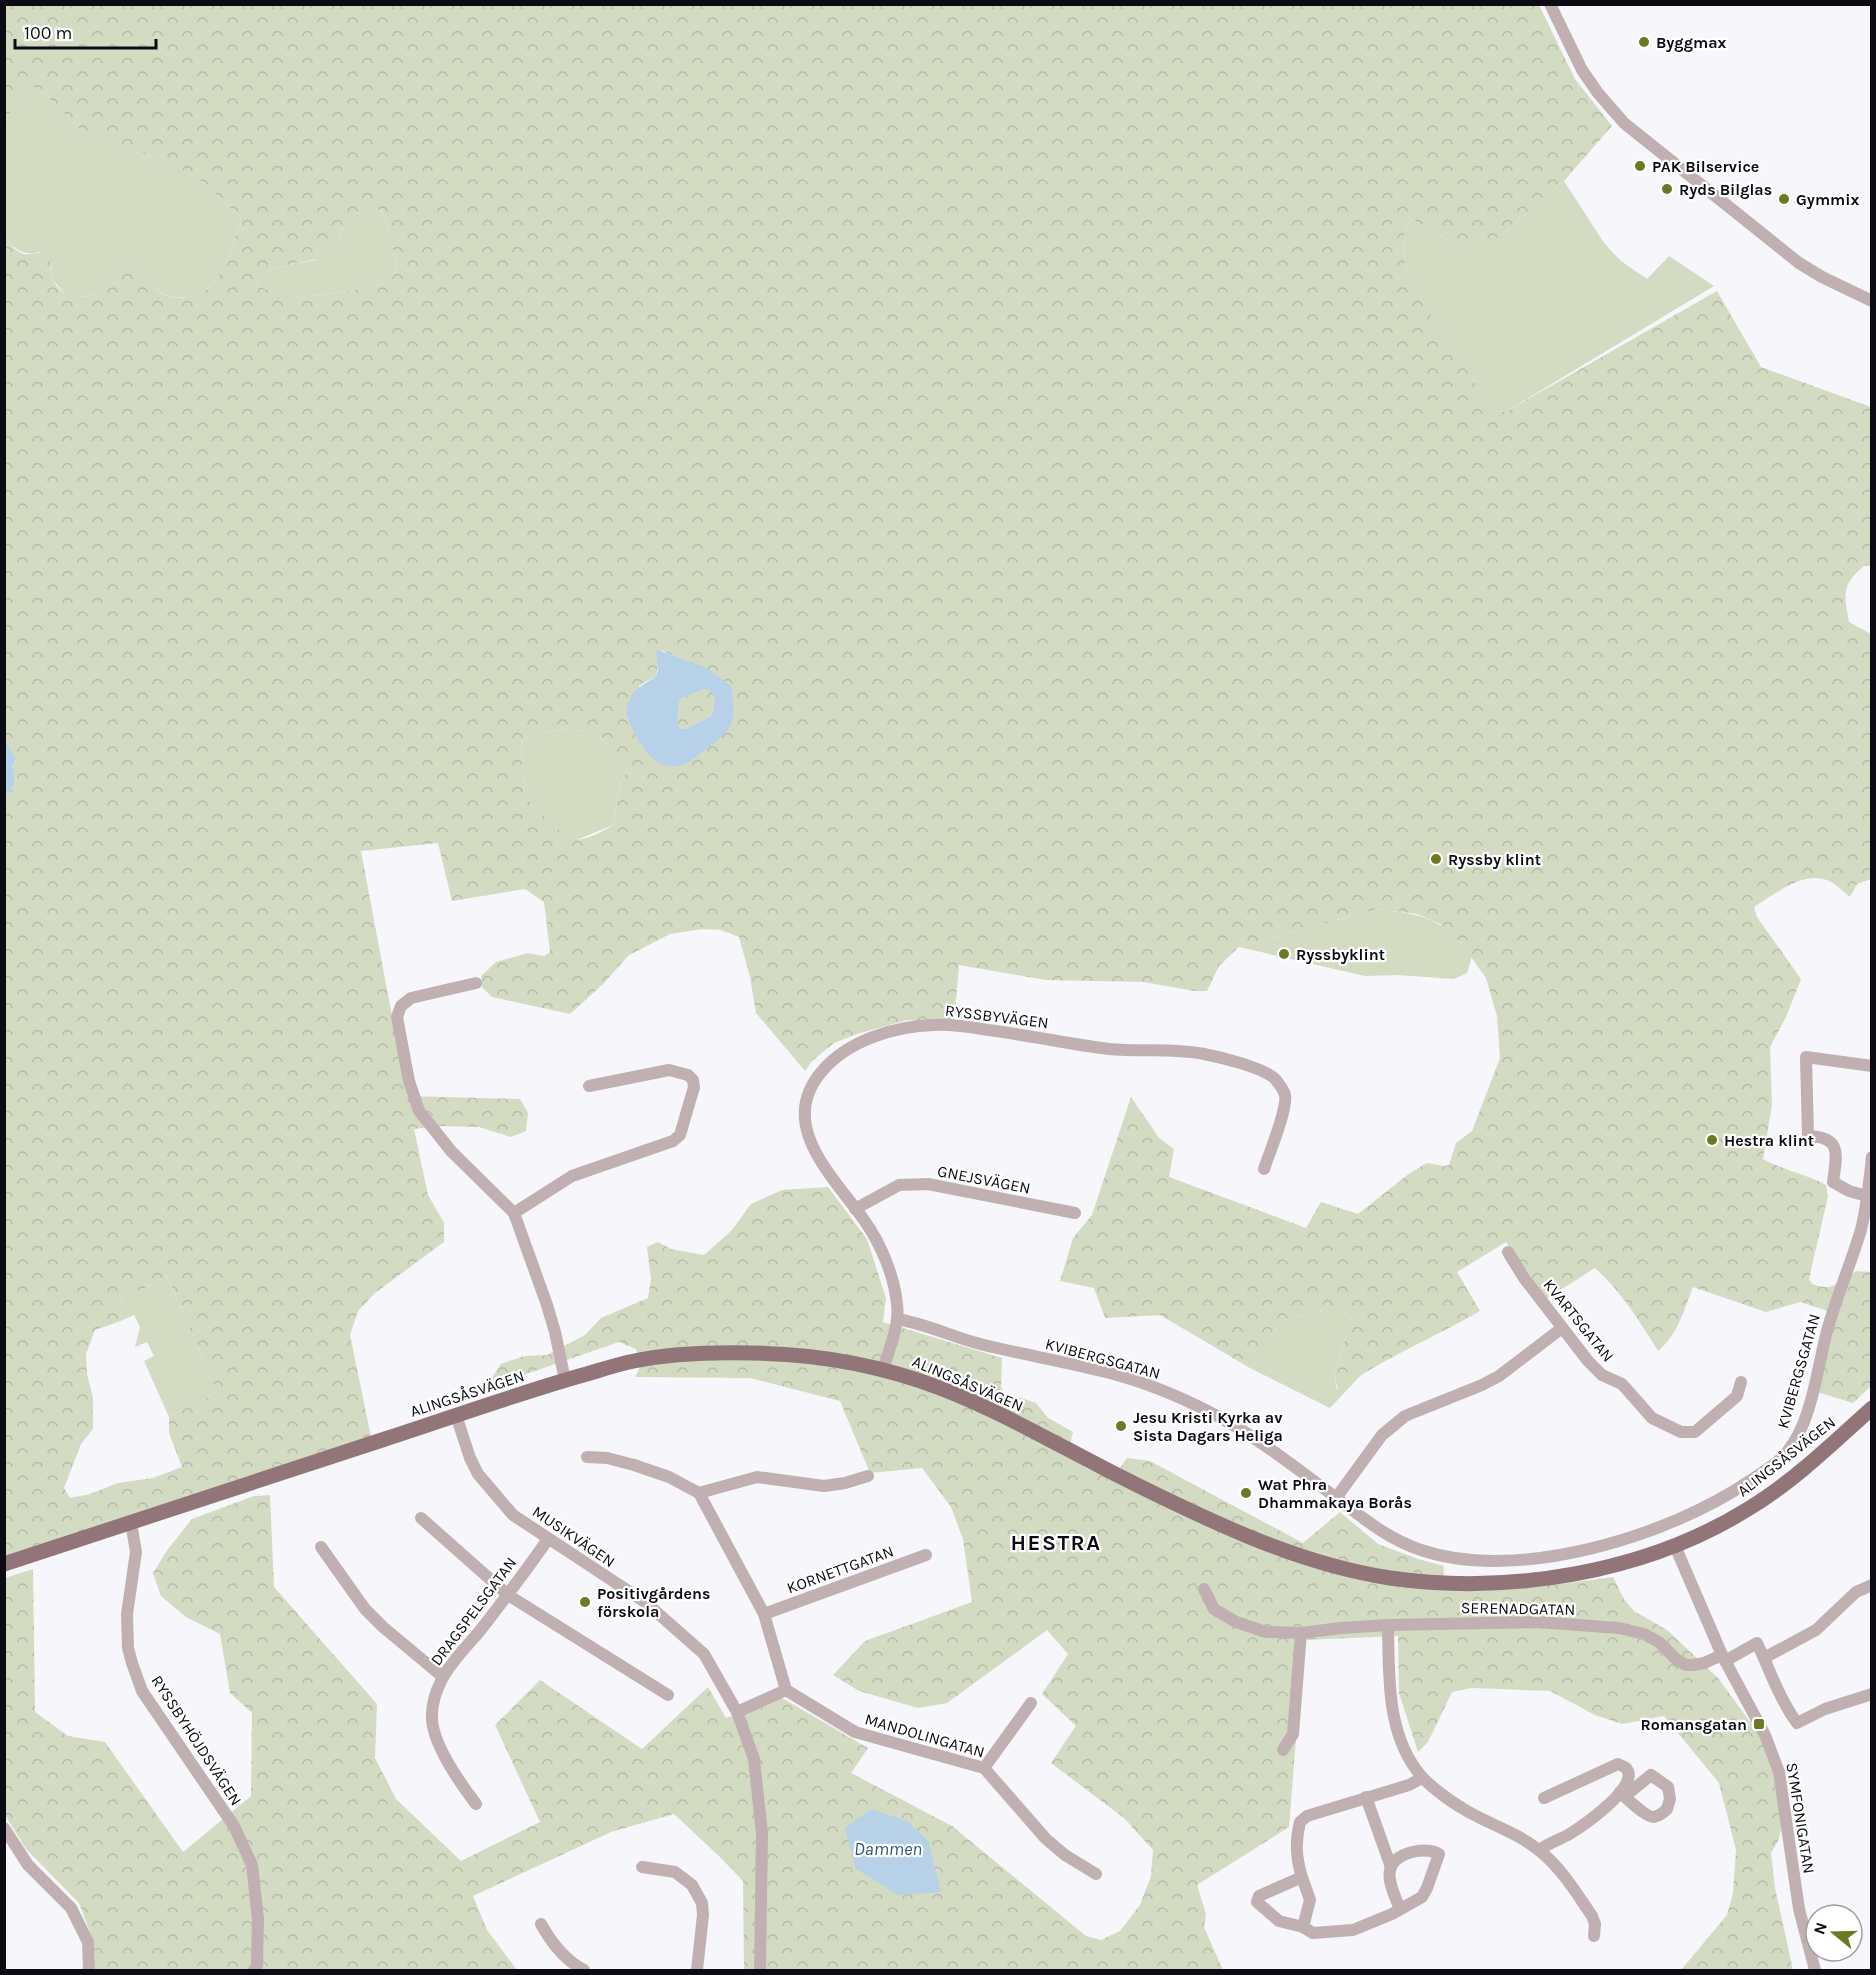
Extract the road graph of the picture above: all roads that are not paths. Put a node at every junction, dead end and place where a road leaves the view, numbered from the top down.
1 (1550, 4) edge
2 (1872, 301) edge
3 (476, 983) dead end
4 (1872, 1066) edge
5 (589, 1086) dead end
6 (1872, 1157) edge
7 (1264, 1169) dead end
8 (1867, 1196) junction
9 (855, 1209) junction
10 (514, 1213) junction
11 (1075, 1213) dead end
12 (1508, 1252) dead end
13 (897, 1319) junction
14 (1562, 1328) junction
15 (883, 1370) junction
16 (566, 1380) junction
17 (1741, 1382) dead end
18 (1872, 1408) edge
19 (456, 1415) junction
20 (587, 1457) dead end
21 (868, 1476) dead end
22 (699, 1493) junction
23 (1336, 1498) junction
24 (421, 1518) dead end
25 (131, 1523) junction
26 (548, 1539) junction
27 (1675, 1546) junction
28 (321, 1547) dead end
29 (926, 1555) dead end
30 (4, 1564) edge
31 (1872, 1586) edge
32 (1204, 1589) dead end
33 (508, 1595) junction
34 (764, 1614) junction
35 (1388, 1625) junction
36 (1301, 1633) junction
37 (1723, 1658) junction
38 (1764, 1658) junction
39 (443, 1677) junction
40 (786, 1690) junction
41 (1872, 1694) edge
42 (668, 1695) dead end
43 (1031, 1703) dead end
44 (737, 1712) junction
45 (1283, 1750) dead end
46 (984, 1768) junction
47 (1422, 1778) junction
48 (1366, 1797) junction
49 (1544, 1798) dead end
50 (476, 1804) dead end
51 (4, 1828) edge
52 (1539, 1850) junction
53 (642, 1867) dead end
54 (1390, 1867) junction
55 (1096, 1874) dead end
56 (1302, 1877) junction
57 (1400, 1909) junction
58 (540, 1924) dead end
59 (1303, 1927) junction
60 (1594, 1936) dead end
61 (89, 1971) edge
62 (254, 1971) edge
63 (584, 1971) edge
64 (697, 1971) edge
65 (760, 1971) edge
66 (1815, 1971) edge

1 - 2 street
3 - 10 street
4 - 8 street
5 - 10 street
6 - 8 street, KVIBERGSGATAN
7 - 9 street, RYSSBYVÄGEN
8 - 23 street, KVIBERGSGATAN
9 - 11 street, GNEJSVÄGEN
9 - 13 street, RYSSBYVÄGEN
10 - 16 street
12 - 14 street, KVARTSGATAN
13 - 15 street, RYSSBYVÄGEN
13 - 23 street, KVIBERGSGATAN
14 - 17 street, KVARTSGATAN
14 - 23 street
15 - 16 main road, ALINGSÅSVÄGEN
15 - 27 main road, ALINGSÅSVÄGEN
16 - 19 main road, ALINGSÅSVÄGEN
18 - 27 main road, ALINGSÅSVÄGEN
19 - 25 main road, ALINGSÅSVÄGEN
19 - 26 street, MUSIKVÄGEN
20 - 22 street
21 - 22 street
22 - 34 street
24 - 33 street
25 - 30 main road, ALINGSÅSVÄGEN
25 - 62 street, RYSSBYHÖJDSVÄGEN
26 - 33 street, DRAGSPELSGATAN
26 - 44 street, MUSIKVÄGEN
27 - 37 street, SYMFONIGATAN
28 - 39 street
29 - 34 street, KORNETTGATAN
31 - 38 street
32 - 36 street, SERENADGATAN
33 - 39 street, DRAGSPELSGATAN
33 - 42 street
34 - 40 street
35 - 36 street, SERENADGATAN
35 - 37 street, SERENADGATAN
35 - 47 street
36 - 45 street
37 - 38 street
37 - 66 street, SYMFONIGATAN
38 - 41 street
39 - 50 street, DRAGSPELSGATAN
40 - 44 street
40 - 46 street, MANDOLINGATAN
43 - 46 street
44 - 65 street, MUSIKVÄGEN
46 - 55 street, MANDOLINGATAN
47 - 48 street
47 - 52 street
48 - 54 street
48 - 56 street
49 - 52 street
51 - 61 street
52 - 60 street
53 - 64 street
54 - 57 street
54 - 57 street
56 - 59 street
56 - 59 street
57 - 59 street
58 - 63 street

